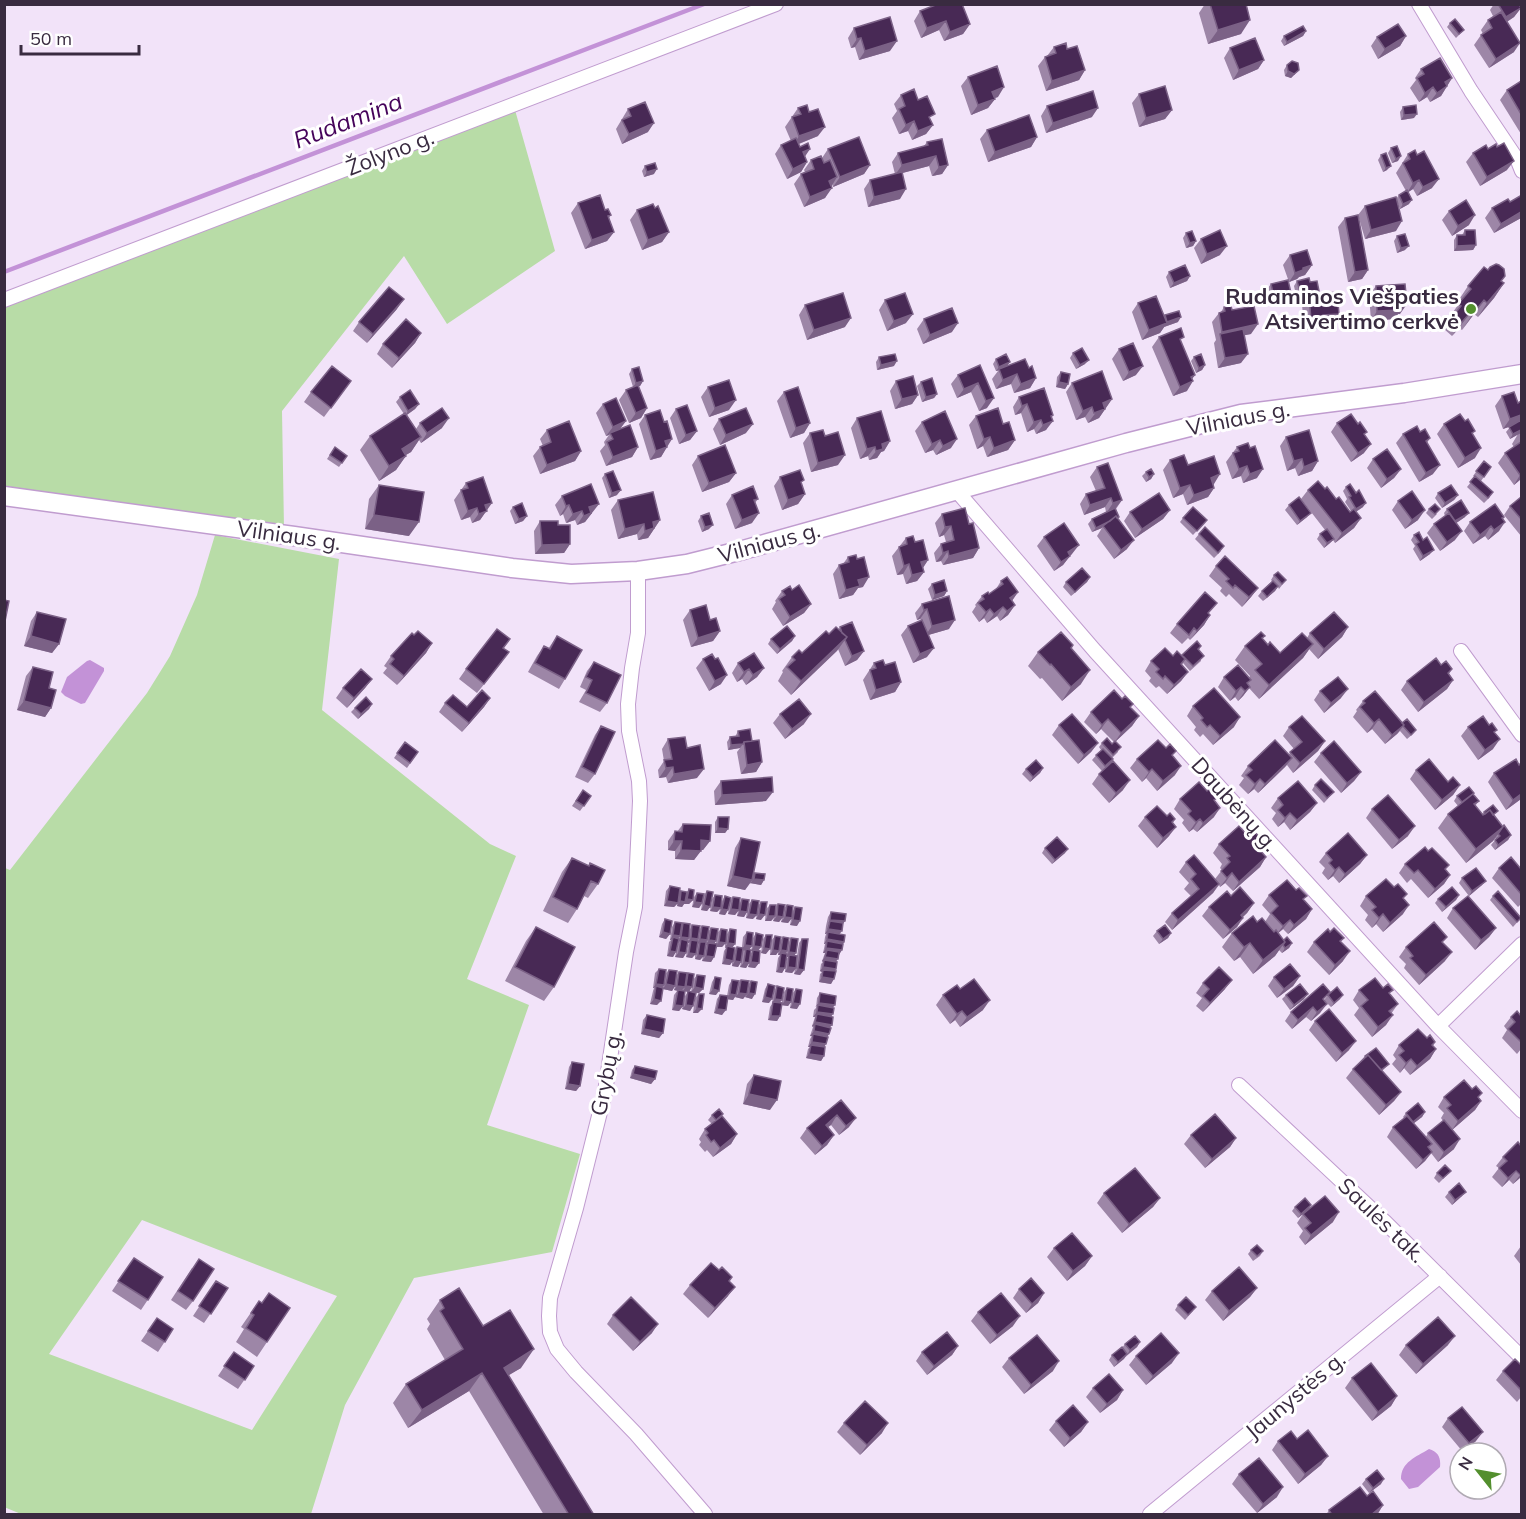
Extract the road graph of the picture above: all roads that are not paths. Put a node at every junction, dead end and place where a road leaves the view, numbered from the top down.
1 (776, 4) edge
2 (1419, 4) edge
3 (1521, 171) edge
4 (4, 300) edge
5 (1521, 374) edge
6 (956, 490) junction
7 (4, 496) edge
8 (638, 571) junction
9 (1461, 651) dead end
10 (1521, 735) edge
11 (1521, 944) edge
12 (1438, 1026) junction
13 (1239, 1085) dead end
14 (1521, 1111) edge
15 (1440, 1276) junction
16 (1521, 1358) edge
17 (705, 1515) edge
18 (1150, 1515) edge

1 - 4 street, Žolyno g.
2 - 3 street
5 - 6 main road, Vilniaus g.
6 - 8 main road, Vilniaus g.
6 - 12 street, Daubėnų g.
7 - 8 main road, Vilniaus g.
8 - 17 street, Grybų g.
9 - 10 street
11 - 12 street
12 - 14 street, Daubėnų g.
13 - 15 street, Saulės tak.
15 - 16 street, Saulės tak.
15 - 18 street, Jaunystės g.

